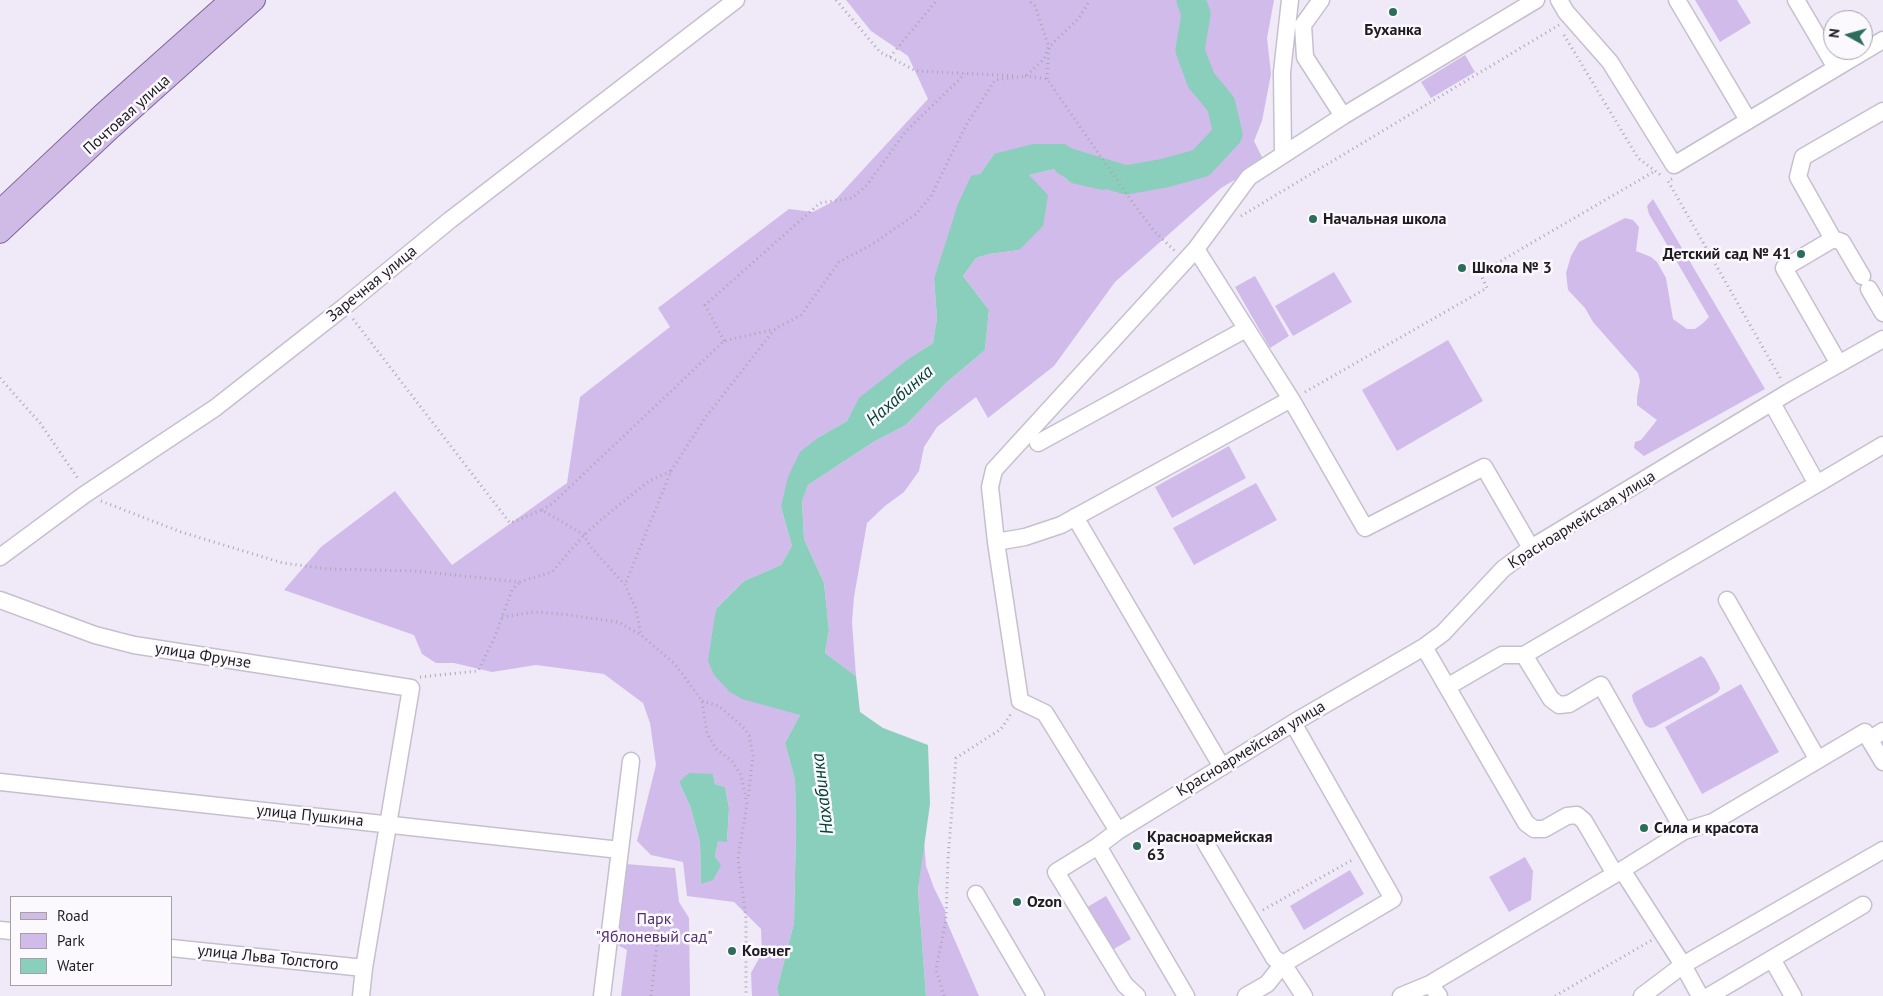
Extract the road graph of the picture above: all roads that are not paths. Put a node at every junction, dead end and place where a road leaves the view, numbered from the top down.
1 (230, 0) edge
2 (255, 0) edge
3 (736, 0) edge
4 (1290, 0) edge
5 (1321, 0) edge
6 (1536, 0) edge
7 (1677, 0) edge
8 (1796, 0) edge
9 (1562, 6) edge
10 (1883, 40) edge
11 (1836, 68) junction
12 (1883, 111) edge
13 (1343, 116) junction
14 (1748, 120) junction
15 (1283, 155) junction
16 (0, 210) edge
17 (0, 233) edge
18 (1833, 239) junction
19 (1196, 249) junction
20 (1883, 313) edge
21 (1246, 329) junction
22 (1883, 339) edge
23 (1839, 364) junction
24 (1291, 399) junction
25 (1772, 403) junction
26 (1038, 443) dead end
27 (1883, 445) edge
28 (1817, 484) junction
29 (1075, 516) junction
30 (996, 542) junction
31 (1531, 548) junction
32 (0, 557) edge
33 (0, 600) edge
34 (1728, 600) dead end
35 (1424, 648) junction
36 (1524, 655) junction
37 (1447, 687) junction
38 (1293, 723) junction
39 (1876, 735) edge
40 (1818, 760) junction
41 (631, 761) dead end
42 (1883, 762) edge
43 (1222, 767) junction
44 (0, 782) edge
45 (388, 825) junction
46 (1118, 831) junction
47 (1684, 831) junction
48 (1205, 842) dead end
49 (1098, 846) junction
50 (620, 850) junction
51 (1883, 850) edge
52 (1618, 872) junction
53 (976, 894) dead end
54 (1863, 906) dead end
55 (172, 948) edge
56 (1772, 959) junction
57 (1283, 964) junction
58 (1683, 966) junction
59 (364, 968) junction
60 (1435, 990) edge
61 (1790, 995) edge
62 (361, 996) edge
63 (602, 996) edge
64 (1036, 996) edge
65 (1137, 996) edge
66 (1186, 996) edge
67 (1246, 996) edge
68 (1304, 996) edge
69 (1402, 996) edge
70 (1642, 996) edge
71 (1700, 996) edge
72 (1709, 996) edge

1 - 16 main road, Почтовая улица
2 - 17 main road, Почтовая улица
3 - 32 street, Заречная улица
4 - 15 street
5 - 13 street
6 - 13 street
7 - 14 street
8 - 11 street
9 - 14 street
10 - 11 street
11 - 14 street
12 - 18 street
13 - 15 street
15 - 19 street
18 - 20 street
18 - 23 street
19 - 21 street
19 - 30 street
21 - 24 street
21 - 26 street
22 - 23 street, Красноармейская улица
23 - 25 street, Красноармейская улица
24 - 29 street
24 - 31 street
25 - 28 street
25 - 31 street, Красноармейская улица
27 - 28 street
28 - 36 street
29 - 30 street
29 - 43 street
30 - 46 street
31 - 35 street, Красноармейская улица
33 - 45 street, улица Фрунзе
34 - 40 street
35 - 37 street
35 - 38 street, Красноармейская улица
36 - 37 street
36 - 47 street
37 - 52 street
38 - 43 street, Красноармейская улица
38 - 57 street
39 - 40 street
39 - 42 street
40 - 47 street
41 - 50 street
43 - 46 street, Красноармейская улица
44 - 45 street, улица Пушкина
45 - 50 street, улица Пушкина
45 - 59 street
46 - 49 street, Красноармейская улица
47 - 52 street
48 - 57 street
49 - 65 street, Красноармейская улица
49 - 66 street
50 - 63 street
51 - 58 street
52 - 58 street
52 - 60 street
53 - 64 street
54 - 56 street
55 - 59 street, улица Льва Толстого
56 - 61 street
56 - 72 street
57 - 67 street
57 - 68 street
58 - 70 street
58 - 71 street
59 - 62 street
60 - 69 street

